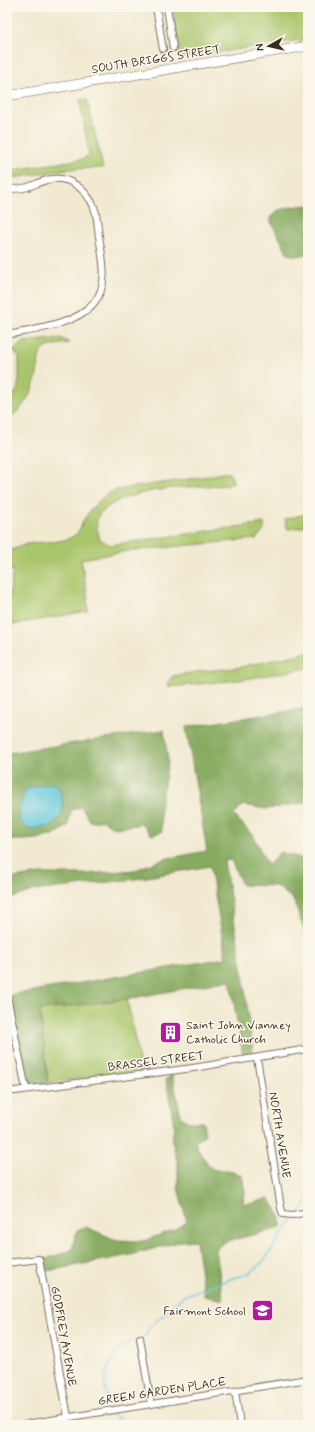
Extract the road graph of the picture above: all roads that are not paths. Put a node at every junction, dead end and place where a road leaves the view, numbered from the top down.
1 (156, 7) edge
2 (167, 7) edge
3 (308, 46) edge
4 (174, 48) dead end
5 (163, 49) dead end
6 (7, 96) edge
7 (7, 189) edge
8 (7, 335) edge
9 (7, 996) edge
10 (308, 1049) edge
11 (257, 1058) junction
12 (26, 1089) junction
13 (7, 1092) edge
14 (308, 1212) edge
15 (7, 1263) edge
16 (140, 1338) dead end
17 (308, 1379) edge
18 (235, 1391) junction
19 (150, 1404) junction
20 (68, 1417) junction
21 (20, 1425) edge
22 (240, 1425) edge

1 - 5 street
2 - 4 street
3 - 6 street, SOUTH BRIGGS STREET
7 - 8 street
9 - 12 street
10 - 11 street, BRASSEL STREET
11 - 12 street, BRASSEL STREET
11 - 14 street, NORTH AVENUE
12 - 13 street, BRASSEL STREET
15 - 20 street, GODFREY AVENUE
16 - 19 street
17 - 18 street, GREEN GARDEN PLACE
18 - 19 street, GREEN GARDEN PLACE
18 - 22 street
19 - 20 street, GREEN GARDEN PLACE
20 - 21 street, GREEN GARDEN PLACE

